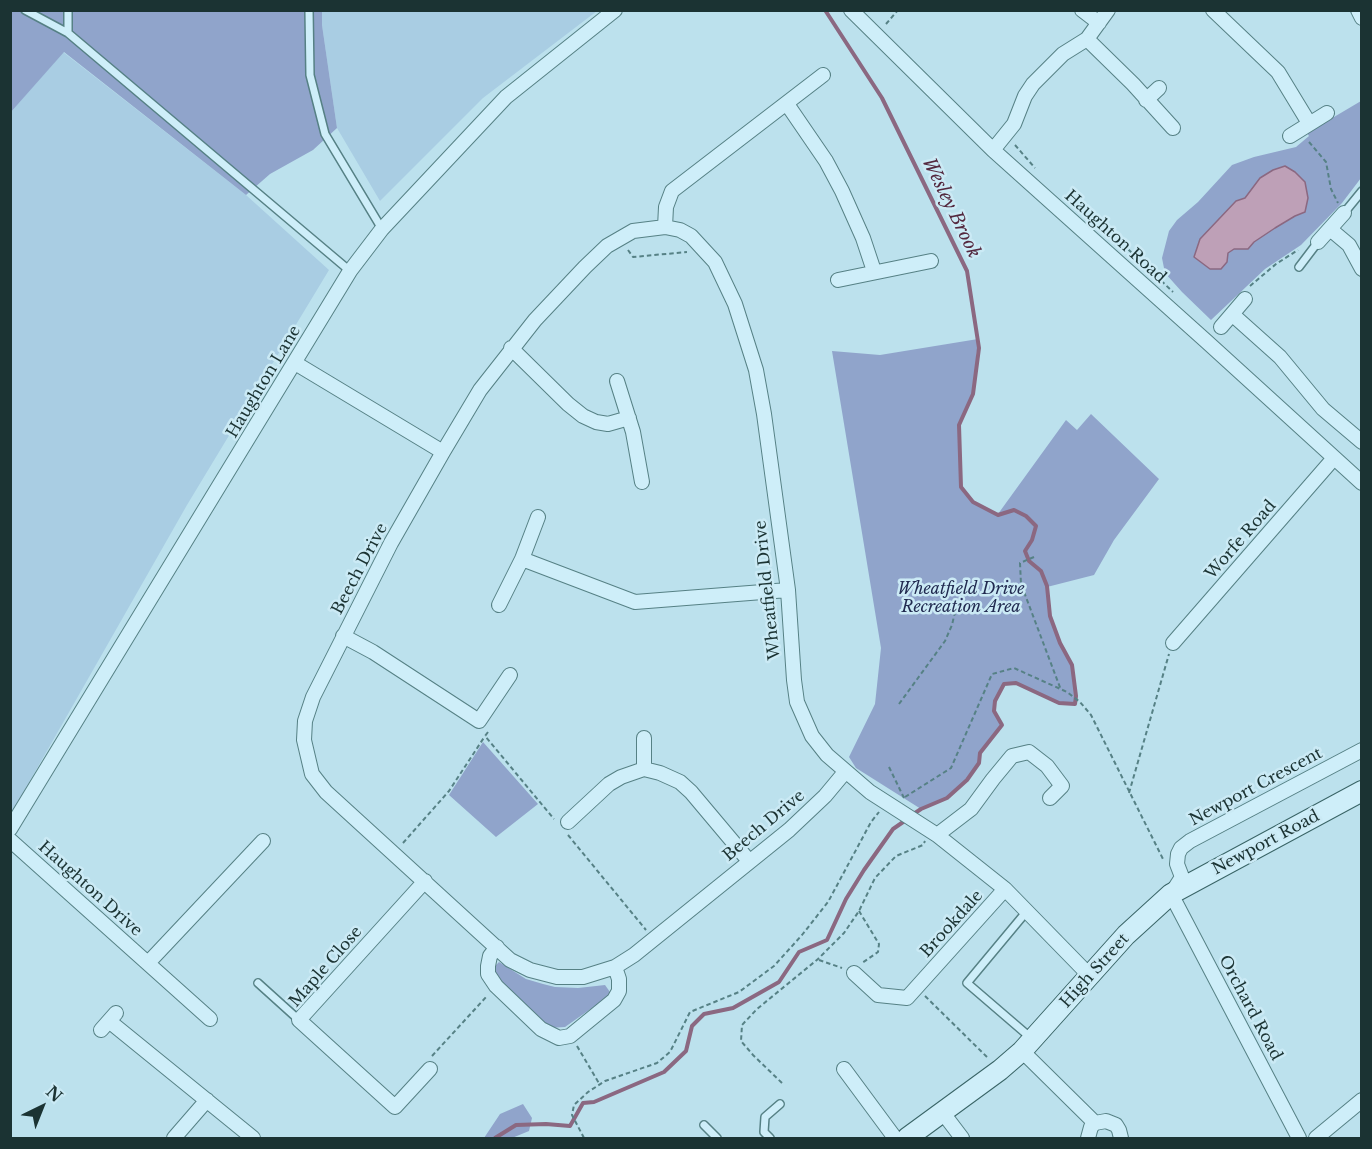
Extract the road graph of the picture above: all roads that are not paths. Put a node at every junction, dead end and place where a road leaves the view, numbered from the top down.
1 (25, 10) edge
2 (68, 10) edge
3 (309, 10) edge
4 (615, 10) edge
5 (851, 10) edge
6 (1082, 10) edge
7 (1108, 10) edge
8 (1213, 10) edge
9 (1358, 10) edge
10 (1362, 18) edge
11 (1099, 23) junction
12 (68, 33) junction
13 (1087, 39) junction
14 (824, 75) dead end
15 (1159, 88) dead end
16 (1146, 100) junction
17 (787, 104) junction
18 (1327, 113) dead end
19 (1173, 128) dead end
20 (993, 150) junction
21 (1362, 191) edge
22 (1344, 213) joint
23 (665, 227) junction
24 (382, 229) junction
25 (1330, 229) junction
26 (1318, 242) joint
27 (931, 261) dead end
28 (1299, 267) dead end
29 (1362, 269) edge
30 (874, 271) junction
31 (350, 272) junction
32 (838, 280) dead end
33 (1245, 299) road end
34 (1233, 315) junction
35 (1221, 327) dead end
36 (511, 348) junction
37 (295, 363) junction
38 (617, 381) dead end
39 (629, 418) junction
40 (1362, 442) edge
41 (443, 452) junction
42 (1334, 458) junction
43 (642, 482) dead end
44 (1362, 483) edge
45 (538, 516) dead end
46 (522, 559) junction
47 (788, 590) junction
48 (500, 605) dead end
49 (343, 636) junction
50 (1173, 643) road end
51 (510, 675) dead end
52 (478, 720) junction
53 (487, 733) road end
54 (644, 738) dead end
55 (1362, 750) edge
56 (644, 769) junction
57 (845, 772) junction
58 (1362, 792) edge
59 (1050, 798) dead end
60 (568, 822) dead end
61 (10, 829) edge
62 (934, 833) junction
63 (10, 840) edge
64 (263, 841) dead end
65 (749, 861) junction
66 (425, 881) junction
67 (1005, 889) junction
68 (1171, 894) junction
69 (1027, 911) junction
70 (496, 946) junction
71 (148, 963) junction
72 (615, 967) junction
73 (854, 973) road end
74 (1090, 976) junction
75 (258, 983) dead end
76 (210, 1019) dead end
77 (299, 1020) junction
78 (109, 1021) dead end
79 (1028, 1045) junction
80 (430, 1069) road end
81 (844, 1069) dead end
82 (1362, 1100) edge
83 (207, 1101) junction
84 (780, 1104) dead end
85 (943, 1113) junction
86 (1095, 1124) junction
87 (704, 1125) dead end
88 (174, 1138) edge
89 (253, 1138) edge
90 (717, 1138) edge
91 (770, 1138) edge
92 (895, 1138) edge
93 (907, 1138) edge
94 (962, 1138) edge
95 (1088, 1138) edge
96 (1121, 1138) edge
97 (1299, 1138) edge
98 (1316, 1138) edge

1 - 12 lane
2 - 12 lane
3 - 24 lane
4 - 24 street, Haughton Lane
5 - 20 street, Haughton Road
6 - 11 street
7 - 11 street
8 - 18 street
9 - 10 street
11 - 13 street
12 - 31 lane
13 - 16 street
13 - 20 street
14 - 17 street
15 - 16 street
16 - 19 street
17 - 23 street
17 - 30 street
20 - 42 street, Haughton Road
21 - 22 lane
22 - 25 street
23 - 36 street, Beech Drive
23 - 47 street, Wheatfield Drive
24 - 31 street, Haughton Lane
25 - 26 street
25 - 29 street
26 - 28 lane
27 - 30 street
30 - 32 street
31 - 37 street, Haughton Lane
33 - 34 street
34 - 35 street
34 - 40 street
36 - 39 street
36 - 41 street, Beech Drive
37 - 41 street
37 - 61 street, Haughton Lane
38 - 39 street
39 - 43 street
41 - 49 street, Beech Drive
42 - 44 street, Haughton Road
42 - 50 street, Worfe Road
45 - 46 street
46 - 47 street
46 - 48 street
47 - 57 street, Wheatfield Drive
49 - 52 street
49 - 66 street, Beech Drive
51 - 52 street
52 - 53 street
54 - 56 street
55 - 68 street, Newport Crescent
56 - 60 street
56 - 65 street
57 - 62 street, Wheatfield Drive
57 - 65 street, Beech Drive
58 - 68 main road, Newport Road
59 - 62 street
62 - 67 street, Wheatfield Drive
63 - 71 street, Haughton Drive
64 - 71 street
65 - 72 street, Beech Drive
66 - 70 street, Beech Drive
66 - 77 street, Maple Close
67 - 69 street, Brookdale
67 - 73 street, Brookdale
68 - 74 main road, High Street
68 - 97 street, Orchard Road
69 - 74 street, Brookdale
69 - 79 lane
70 - 72 street, Beech Drive
70 - 72 street
71 - 76 street, Haughton Drive
74 - 79 main road, High Street
75 - 77 lane
77 - 80 street, Maple Close
78 - 83 street
79 - 85 main road, High Street
79 - 86 street
81 - 92 street
82 - 98 street
83 - 88 street
83 - 89 street
84 - 91 lane
85 - 93 main road, High Street
85 - 94 street
86 - 95 street
86 - 96 street
87 - 90 lane

